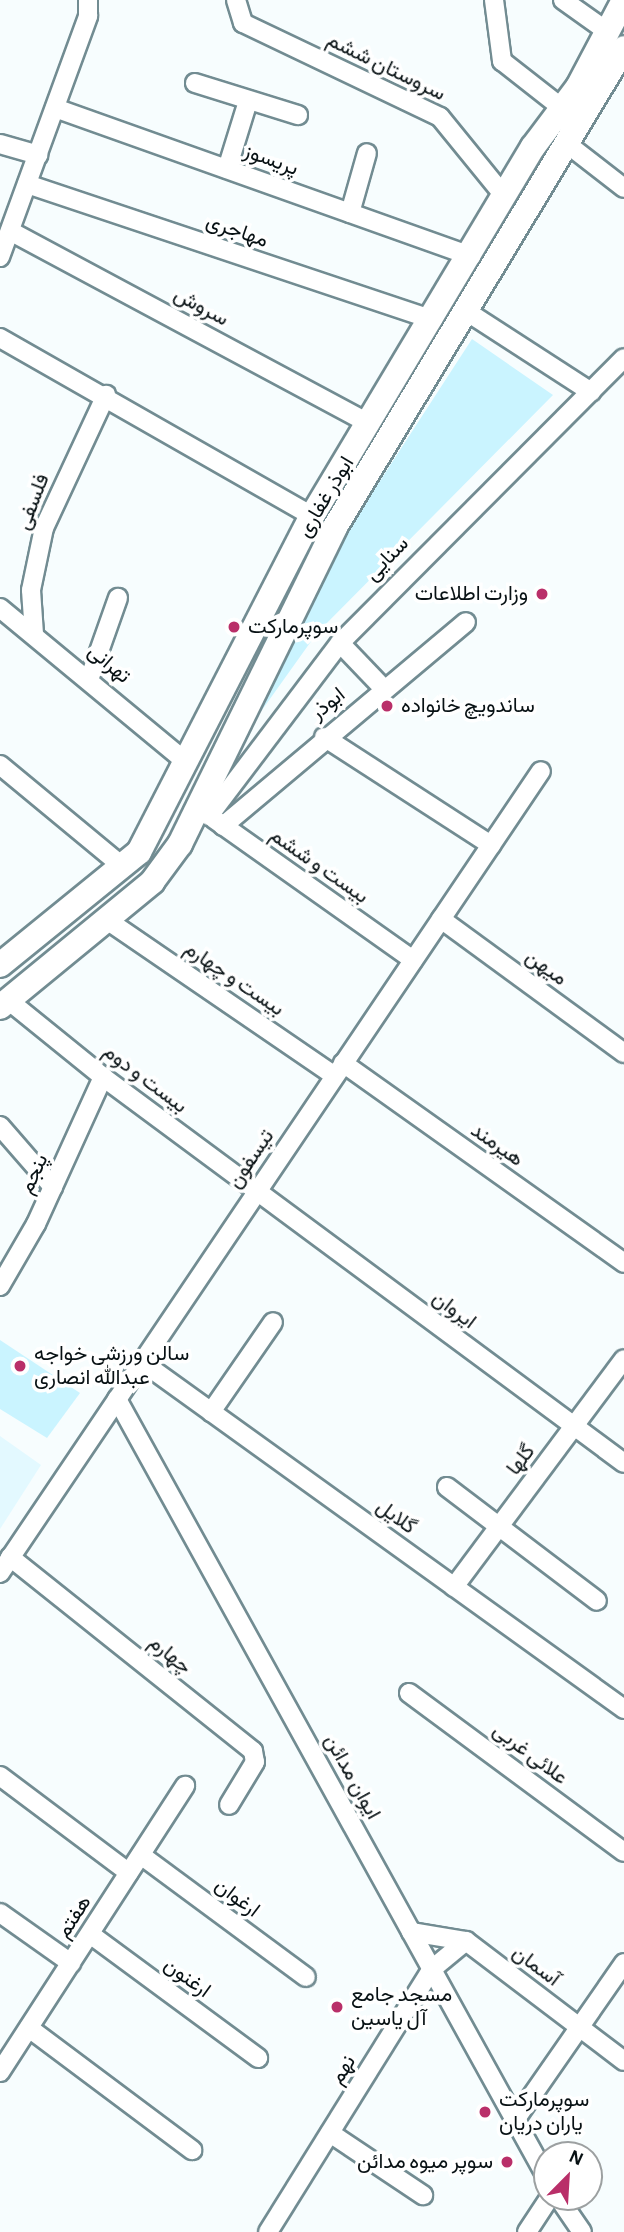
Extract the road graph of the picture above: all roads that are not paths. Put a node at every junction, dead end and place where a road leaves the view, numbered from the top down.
1 (88, 0) edge
2 (236, 0) edge
3 (494, 0) edge
4 (563, 0) edge
5 (624, 0) edge
6 (616, 40) edge
7 (195, 83) dead end
8 (248, 100) junction
9 (55, 107) junction
10 (562, 108) junction
11 (298, 115) dead end
12 (566, 143) junction
13 (0, 144) edge
14 (367, 153) dead end
15 (37, 155) junction
16 (227, 169) junction
17 (27, 184) junction
18 (624, 188) edge
19 (505, 197) junction
20 (350, 213) junction
21 (4, 244) edge
22 (471, 256) junction
23 (466, 311) junction
24 (433, 320) junction
25 (0, 338) edge
26 (624, 358) edge
27 (592, 392) junction
28 (106, 395) junction
29 (370, 424) junction
30 (312, 516) junction
31 (118, 598) dead end
32 (0, 608) edge
33 (466, 622) dead end
34 (34, 634) junction
35 (340, 643) junction
36 (90, 677) junction
37 (383, 688) junction
38 (324, 737) junction
39 (185, 761) junction
40 (0, 765) edge
41 (541, 771) dead end
42 (212, 781) junction
43 (211, 817) junction
44 (491, 845) junction
45 (122, 866) junction
46 (441, 919) junction
47 (107, 920) junction
48 (413, 960) junction
49 (0, 965) edge
50 (4, 1003) edge
51 (624, 1053) edge
52 (339, 1069) junction
53 (103, 1077) junction
54 (0, 1126) edge
55 (53, 1187) junction
56 (257, 1191) junction
57 (624, 1263) edge
58 (0, 1286) edge
59 (273, 1322) dead end
60 (624, 1359) edge
61 (142, 1362) junction
62 (117, 1399) junction
63 (211, 1412) junction
64 (573, 1427) junction
65 (624, 1463) edge
66 (447, 1487) dead end
67 (499, 1528) junction
68 (10, 1557) junction
69 (0, 1573) edge
70 (454, 1587) junction
71 (597, 1601) dead end
72 (409, 1693) dead end
73 (624, 1709) edge
74 (0, 1776) edge
75 (185, 1786) dead end
76 (229, 1805) dead end
77 (624, 1852) edge
78 (141, 1855) junction
79 (129, 1873) junction
80 (0, 1913) edge
81 (411, 1931) junction
82 (90, 1934) junction
83 (466, 1941) junction
84 (71, 1963) junction
85 (624, 1963) edge
86 (432, 1969) junction
87 (306, 1977) dead end
88 (580, 2027) junction
89 (29, 2028) junction
90 (258, 2058) dead end
91 (624, 2061) edge
92 (2, 2065) edge
93 (515, 2120) junction
94 (330, 2133) junction
95 (192, 2150) dead end
96 (533, 2153) edge
97 (423, 2195) dead end
98 (541, 2211) edge
99 (568, 2211) edge
100 (268, 2232) edge
101 (527, 2232) edge
102 (582, 2232) edge

1 - 9 street
2 - 19 street, سروستان ششم
3 - 10 street
4 - 6 street
5 - 6 main road, ابوذر غفاری
6 - 10 main road, ابوذر غفاری
6 - 12 main road, ابوذر غفاری
7 - 8 street
8 - 11 street
8 - 16 street
9 - 15 street
9 - 16 street, پریسوز
10 - 19 main road, ابوذر غفاری
12 - 18 street
12 - 23 main road, ابوذر غفاری
13 - 15 street
14 - 20 street
15 - 17 street
16 - 20 street, پریسوز
17 - 21 street
17 - 24 street, مهاجری
19 - 22 main road, ابوذر غفاری
20 - 22 street, پریسوز
21 - 29 street, سروش
22 - 24 main road, ابوذر غفاری
23 - 27 street
23 - 42 main road, ابوذر غفاری
24 - 29 main road, ابوذر غفاری
25 - 28 street
26 - 27 street, سنایی
27 - 35 street, سنایی
28 - 30 street
28 - 34 street, فلسفی
29 - 30 main road, ابوذر غفاری
30 - 39 main road, ابوذر غفاری
31 - 36 street
32 - 34 street, تهرانی
33 - 37 street, ابوذر
34 - 36 street, تهرانی
35 - 37 street
35 - 43 street, سنایی
36 - 39 street, تهرانی
37 - 38 street, ابوذر
38 - 43 street, ابوذر
38 - 44 street
39 - 42 main road
39 - 45 main road, ابوذر غفاری
40 - 45 street
41 - 44 street, تیسفون
42 - 43 main road, ابوذر غفاری
43 - 47 main road, ابوذر غفاری
43 - 48 street, بیست و ششم
44 - 46 street, تیسفون
45 - 49 main road, ابوذر غفاری
46 - 48 street, تیسفون
46 - 51 street, میهن
47 - 50 main road, ابوذر غفاری
47 - 52 street, بیست و چهارم
48 - 52 street, تیسفون
50 - 53 street, بیست و دوم
52 - 56 street, تیسفون
52 - 57 street, هیرمند
53 - 55 street, پنجم
53 - 56 street, بیست و دوم
54 - 55 street
55 - 58 street, پنجم
56 - 61 street, تیسفون
56 - 64 street, ایروان
59 - 63 street
60 - 64 street, گلها
61 - 62 street, تیسفون
61 - 63 street, گلایل
62 - 68 street, تیسفون
62 - 81 street, ایوان مدائن
63 - 70 street, گلایل
64 - 65 street, ایروان
64 - 67 street, گلها
66 - 67 street
67 - 70 street, گلها
67 - 71 street
68 - 69 street, تیسفون
68 - 76 street, چهارم
70 - 73 street, گلایل
72 - 77 street, علائی غربی
74 - 79 street
75 - 78 street, هفتم
78 - 79 street, هفتم
78 - 87 street, ارغوان
79 - 82 street, هفتم
80 - 84 street
81 - 83 street, آسمان
81 - 86 street, ایوان مدائن
82 - 84 street, هفتم
82 - 90 street, ارغنون
83 - 86 street, نهم
83 - 88 street, آسمان
84 - 89 street, هفتم
85 - 88 street
86 - 93 street, ایوان مدائن
86 - 94 street, نهم
88 - 91 street, آسمان
88 - 93 street
89 - 92 street, هفتم
89 - 95 street
93 - 96 street, ایوان مدائن
94 - 97 street
94 - 100 street, نهم
98 - 101 street
99 - 102 street

